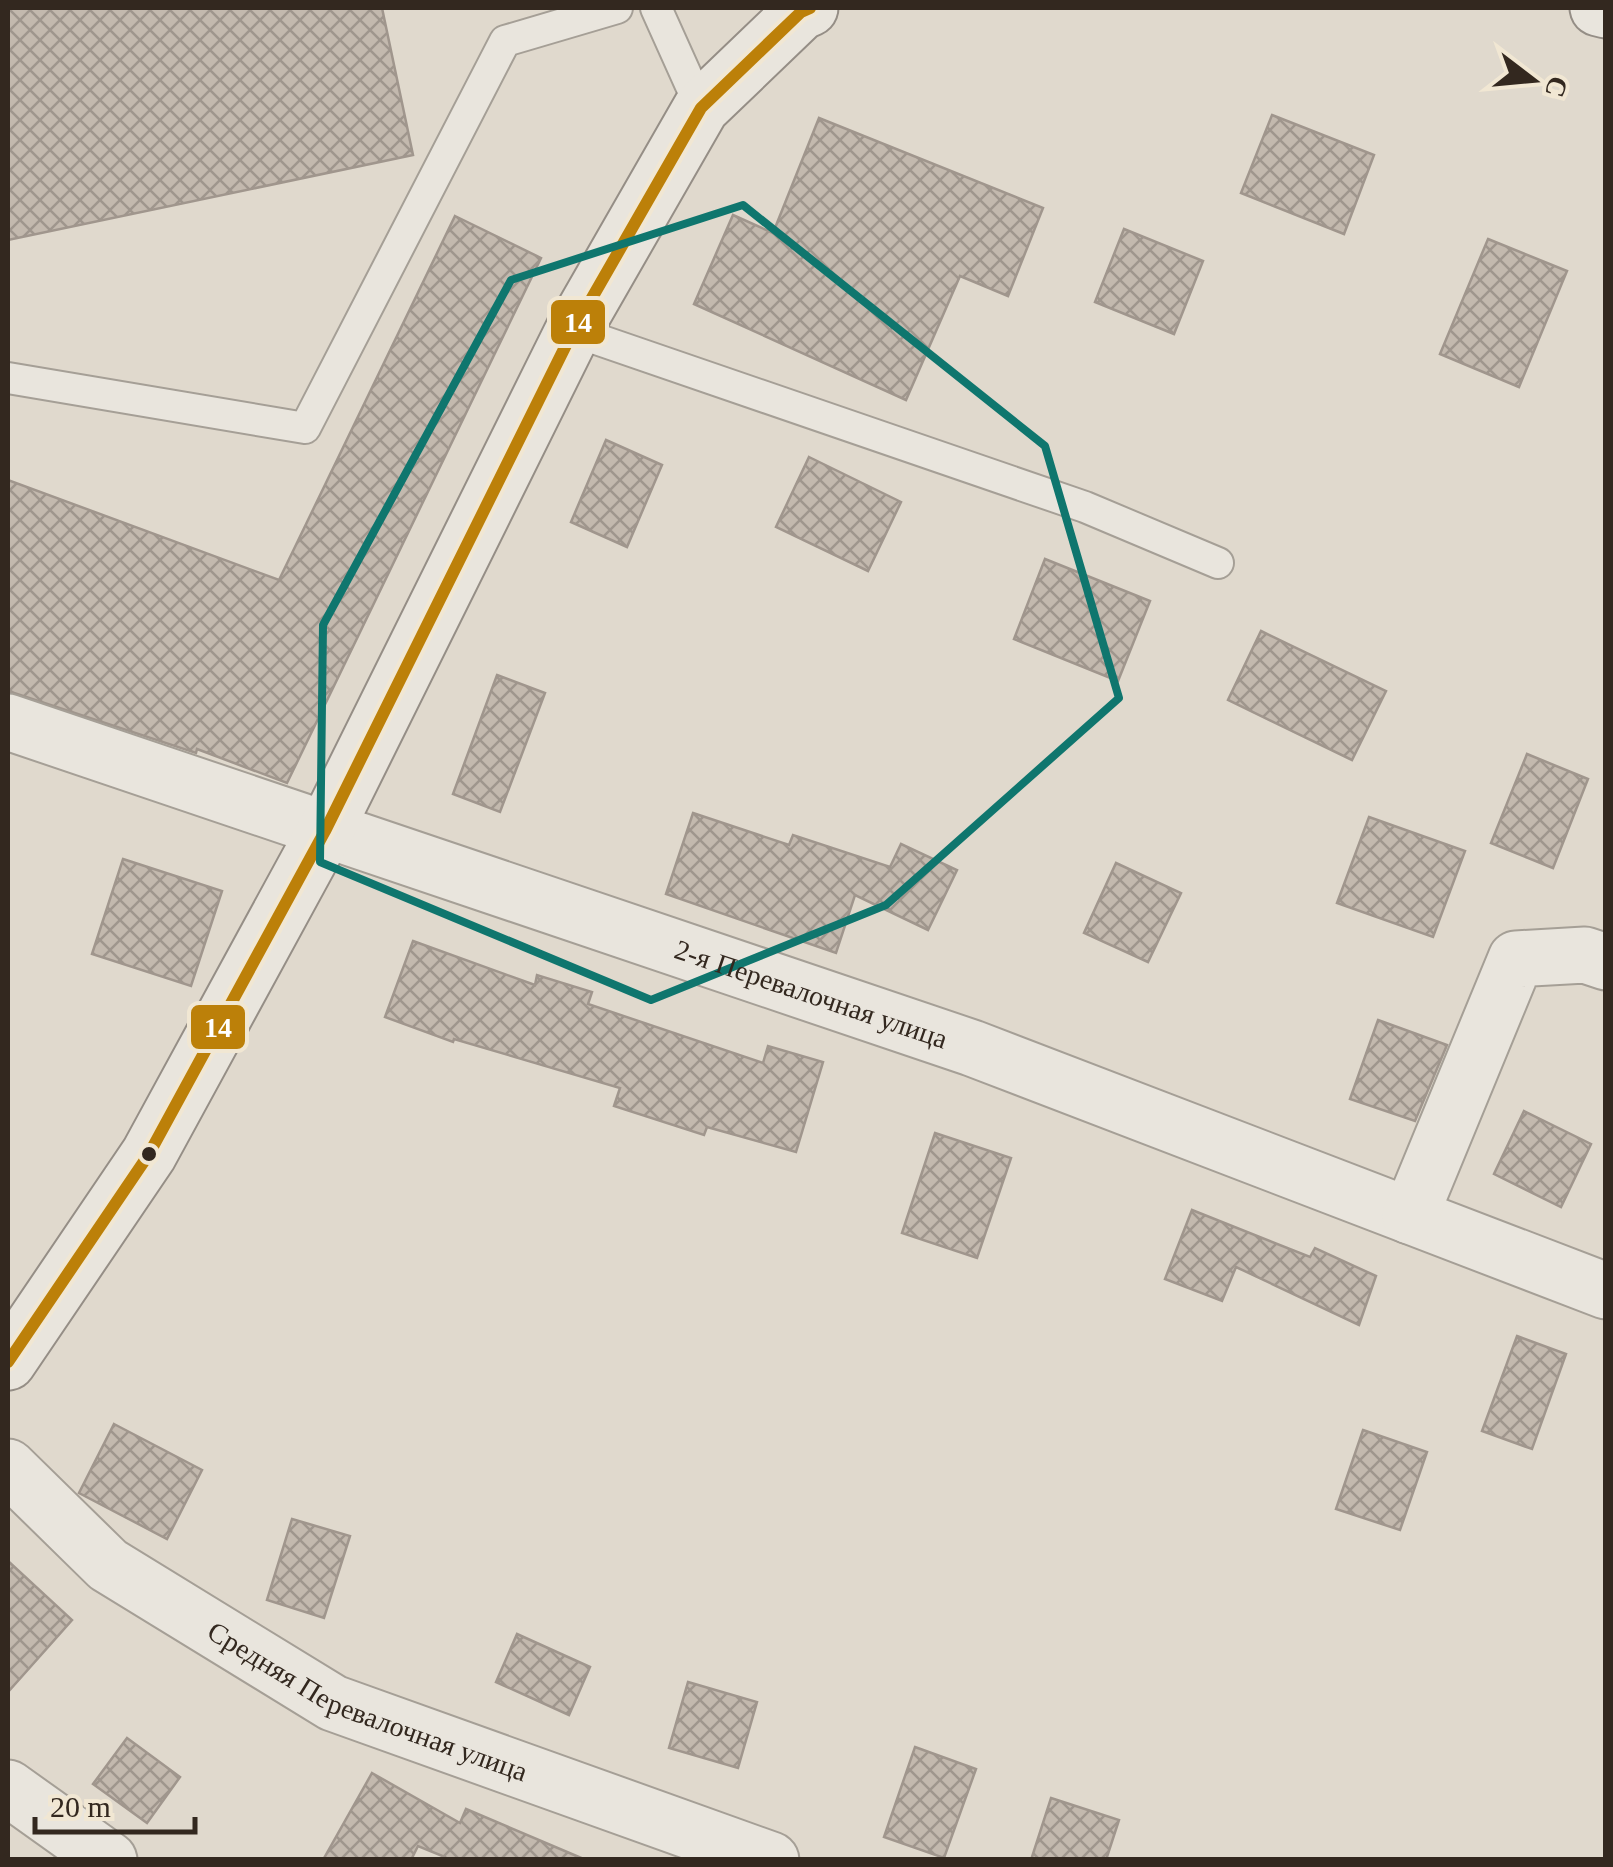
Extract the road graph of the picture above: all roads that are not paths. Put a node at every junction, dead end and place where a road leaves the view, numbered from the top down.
1 (617, 8) edge
2 (656, 8) edge
3 (810, 8) edge
4 (1598, 8) edge
5 (1606, 10) edge
6 (701, 108) junction
7 (572, 332) junction
8 (8, 378) edge
9 (1218, 562) dead end
10 (8, 722) edge
11 (325, 831) junction
12 (1606, 962) edge
13 (1410, 1216) junction
14 (1606, 1291) edge
15 (8, 1362) edge
16 (8, 1467) edge
17 (8, 1788) edge
18 (109, 1860) edge
19 (772, 1860) edge

1 - 8 lane
2 - 6 lane
3 - 6 street
4 - 5 street
6 - 7 street
7 - 9 lane
7 - 11 street
10 - 11 street, 2-я Перевалочная улица
11 - 13 street, 2-я Перевалочная улица
11 - 15 street
12 - 13 street
13 - 14 street, 2-я Перевалочная улица
16 - 19 street, Средняя Перевалочная улица
17 - 18 street

